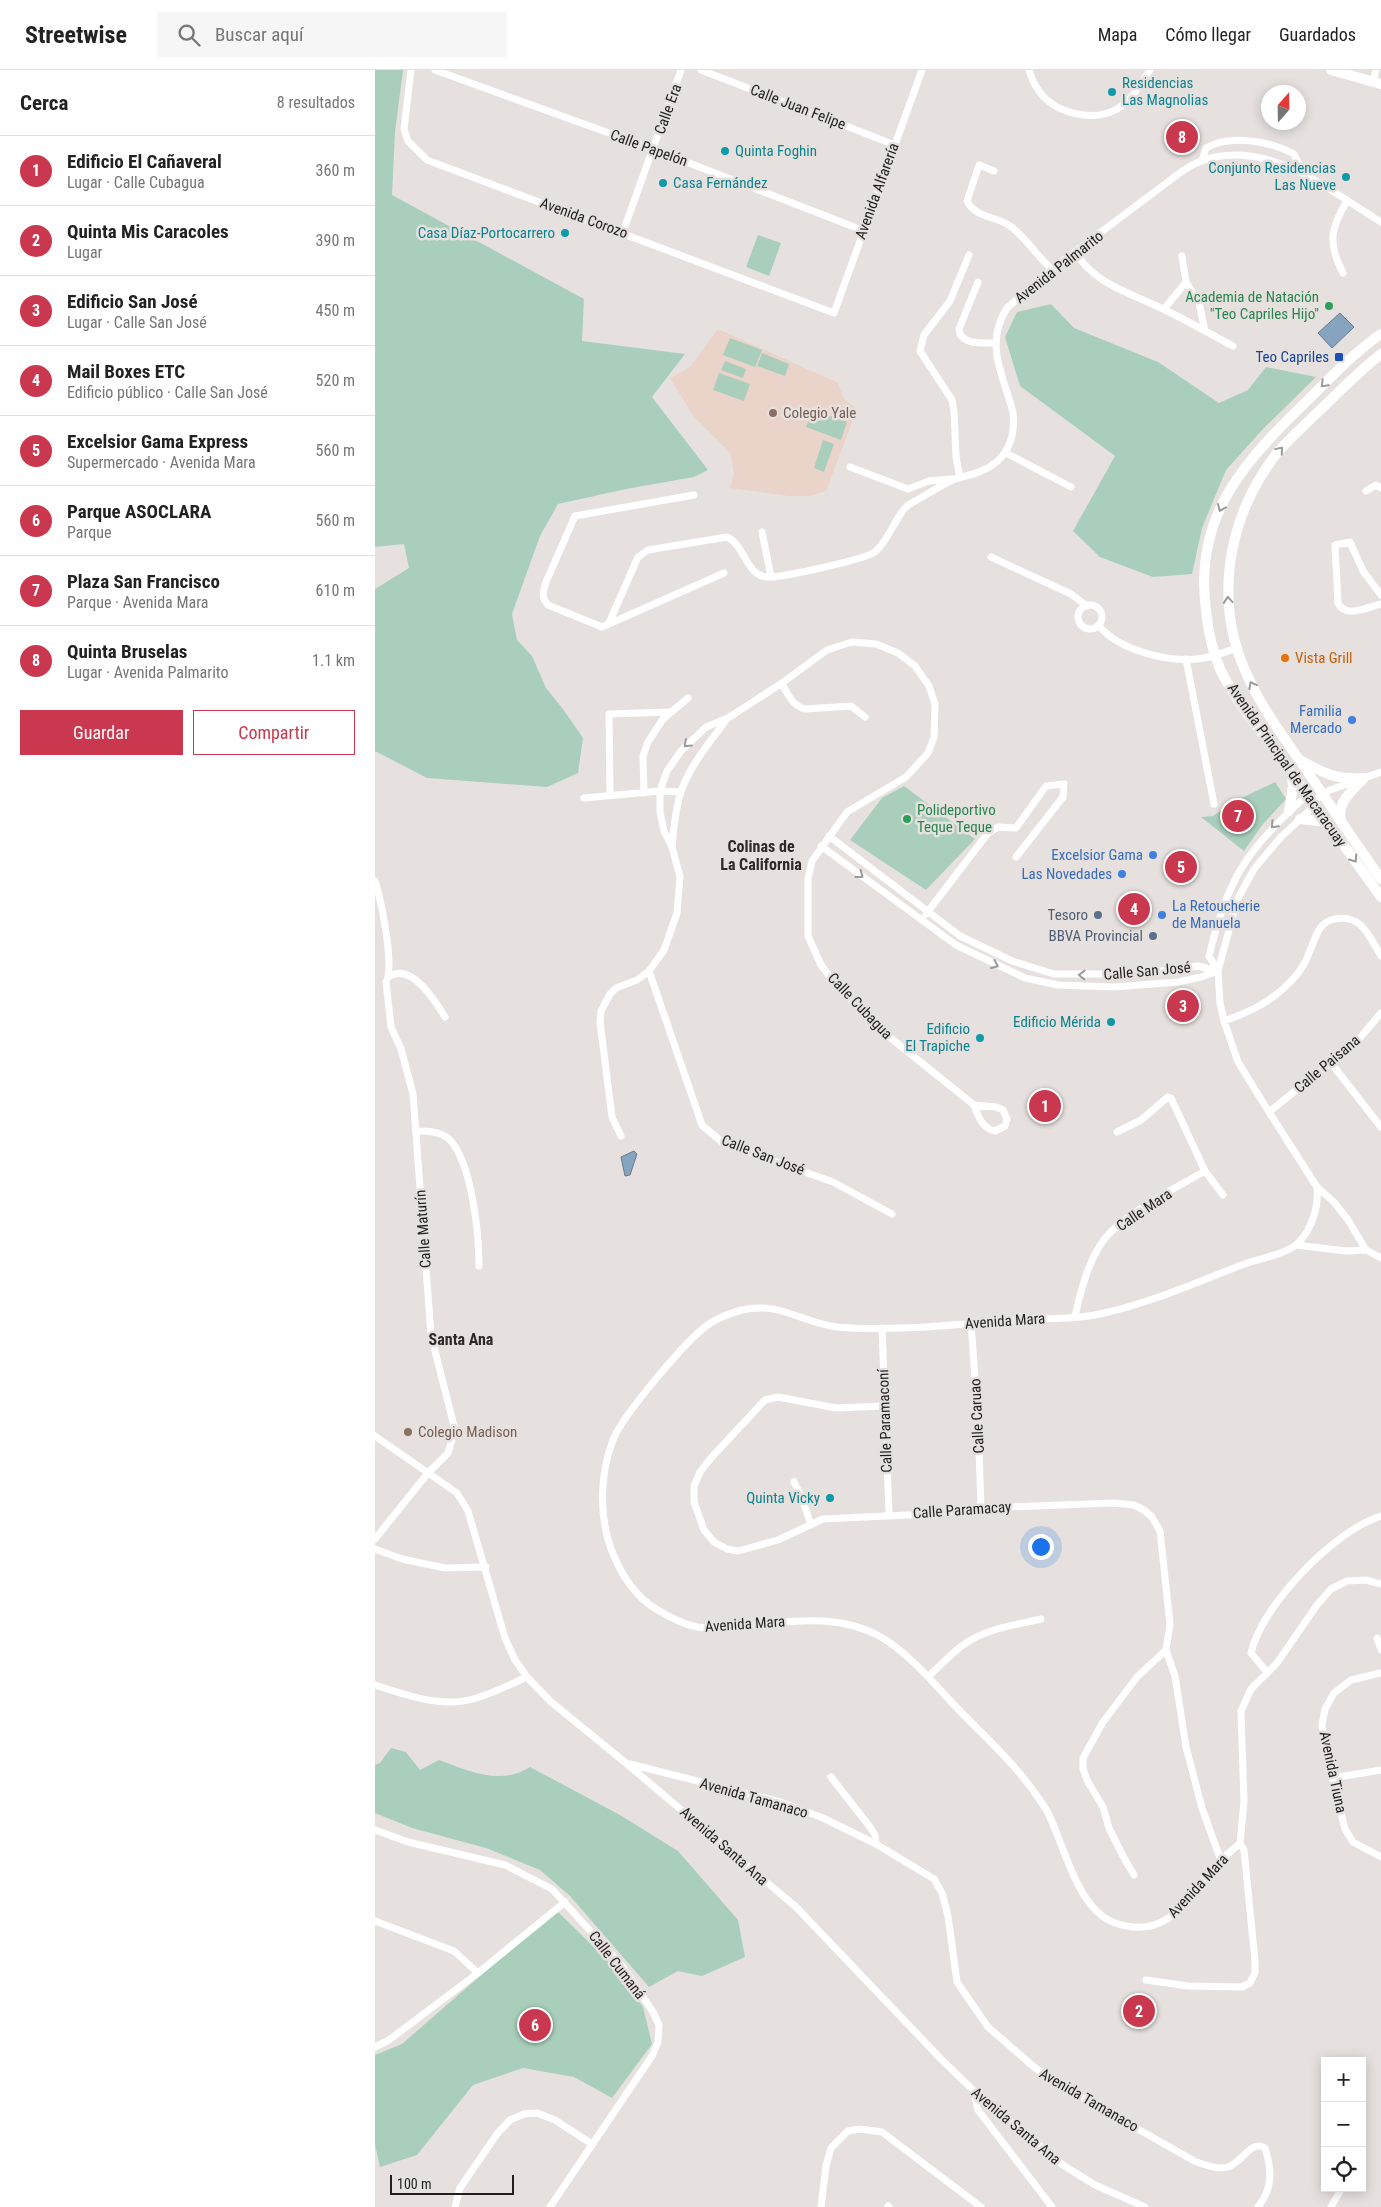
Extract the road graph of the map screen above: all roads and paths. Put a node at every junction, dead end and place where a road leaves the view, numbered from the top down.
1 (411, 70) edge
2 (435, 70) edge
3 (681, 70) edge
4 (701, 70) edge
5 (922, 70) edge
6 (1029, 70) edge
7 (1150, 70) edge
8 (1331, 70) edge
9 (1376, 70) edge
10 (1377, 83) edge
11 (895, 145) junction
12 (653, 149) junction
13 (1202, 161) junction
14 (1296, 169) junction
15 (994, 171) dead end
16 (1347, 201) junction
17 (1381, 222) edge
18 (862, 230) junction
19 (623, 232) junction
20 (1076, 253) junction
21 (969, 255) dead end
22 (1182, 256) dead end
23 (1052, 270) junction
24 (1343, 273) dead end
25 (978, 282) dead end
26 (1186, 282) junction
27 (1164, 309) junction
28 (834, 313) joint
29 (1205, 331) junction
30 (1377, 337) edge
31 (994, 343) junction
32 (1233, 346) dead end
33 (1381, 352) edge
34 (1006, 453) junction
35 (850, 467) dead end
36 (957, 478) junction
37 (1071, 487) dead end
38 (1381, 488) edge
39 (1366, 491) dead end
40 (695, 495) dead end
41 (761, 532) dead end
42 (991, 557) dead end
43 (724, 573) dead end
44 (771, 578) junction
45 (1381, 594) edge
46 (1381, 604) edge
47 (1087, 606) junction
48 (609, 623) junction
49 (1099, 626) junction
50 (1238, 648) junction
51 (1215, 655) junction
52 (1186, 659) junction
53 (781, 683) junction
54 (688, 698) dead end
55 (670, 712) junction
56 (865, 717) dead end
57 (728, 718) junction
58 (1300, 760) junction
59 (1381, 772) edge
60 (1291, 774) junction
61 (1365, 778) junction
62 (660, 791) junction
63 (681, 792) junction
64 (644, 793) junction
65 (1323, 794) junction
66 (610, 795) junction
67 (584, 798) dead end
68 (1312, 802) junction
69 (1214, 804) dead end
70 (1289, 811) junction
71 (1300, 819) junction
72 (1327, 822) junction
73 (1342, 824) junction
74 (829, 836) junction
75 (821, 846) junction
76 (672, 847) junction
77 (1016, 857) dead end
78 (1381, 879) edge
79 (375, 881) edge
80 (1381, 897) edge
81 (927, 912) junction
82 (922, 920) junction
83 (1381, 956) edge
84 (649, 971) junction
85 (1217, 971) junction
86 (1138, 974) junction
87 (390, 976) junction
88 (1139, 986) junction
89 (1381, 1013) edge
90 (445, 1017) dead end
91 (1223, 1021) junction
92 (1331, 1063) junction
93 (974, 1105) junction
94 (1269, 1112) junction
95 (1381, 1126) edge
96 (415, 1131) junction
97 (1117, 1132) dead end
98 (621, 1136) dead end
99 (1205, 1171) junction
100 (1317, 1187) junction
101 (1223, 1196) dead end
102 (892, 1214) dead end
103 (1296, 1245) junction
104 (1366, 1250) junction
105 (1381, 1258) edge
106 (479, 1266) dead end
107 (1075, 1316) junction
108 (971, 1324) junction
109 (882, 1328) junction
110 (883, 1406) junction
111 (375, 1436) edge
112 (427, 1473) junction
113 (794, 1482) dead end
114 (981, 1508) junction
115 (889, 1514) junction
116 (1381, 1516) edge
117 (811, 1525) junction
118 (375, 1539) edge
119 (375, 1549) edge
120 (485, 1567) junction
121 (1381, 1584) edge
122 (1041, 1619) dead end
123 (1377, 1638) dead end
124 (1166, 1650) junction
125 (1381, 1650) edge
126 (1267, 1672) junction
127 (1381, 1673) edge
128 (527, 1677) junction
129 (929, 1678) junction
130 (375, 1686) edge
131 (627, 1764) junction
132 (1381, 1770) edge
133 (831, 1777) dead end
134 (1333, 1778) junction
135 (375, 1830) edge
136 (1240, 1843) junction
137 (876, 1844) junction
138 (1381, 1857) edge
139 (1221, 1861) junction
140 (1134, 1875) dead end
141 (565, 1902) junction
142 (375, 1921) edge
143 (478, 1973) junction
144 (1146, 1980) dead end
145 (375, 2047) edge
146 (973, 2090) junction
147 (593, 2144) junction
148 (1341, 2192) edge
149 (455, 2207) edge
150 (550, 2207) edge
151 (821, 2207) edge
152 (981, 2207) edge
153 (1052, 2207) edge
154 (1145, 2207) edge
155 (1258, 2207) edge
156 (1331, 2207) edge

1 - 19 street, Avenida Corozo
2 - 12 street, Calle Papelón
3 - 12 street, Calle Era
4 - 11 street, Calle Juan Felipe
5 - 11 street, Avenida Alfarería
6 - 7 street
8 - 10 street
9 - 10 street
11 - 18 street, Avenida Alfarería
12 - 18 street, Calle Papelón
12 - 19 street, Calle Era
13 - 14 street, Avenida Palmarito
13 - 14 street
13 - 20 street, Avenida Palmarito
14 - 16 street, Avenida Palmarito
15 - 23 street
16 - 17 street, Avenida Palmarito
16 - 24 street
18 - 28 street, Avenida Alfarería
19 - 28 street, Avenida Corozo
20 - 23 street, Avenida Palmarito
20 - 27 street
21 - 36 street
22 - 26 street
23 - 31 street, Avenida Palmarito
25 - 31 street
26 - 27 street
26 - 29 street
27 - 29 street
29 - 32 street
30 - 33 street
30 -> 51 street, Avenida Principal de Macaracuay
31 - 34 street
50 -> 33 street, Avenida Principal de Macaracuay
34 - 36 street
34 - 37 street
35 - 36 street
36 - 44 street
38 - 39 street
40 - 48 street
41 - 44 street
42 - 47 street
43 - 48 street
44 - 48 street
45 - 46 street
47 - 49 street
47 - 49 street
49 - 52 street
50 - 51 street
58 -> 50 street, Avenida Principal de Macaracuay
51 - 52 street
51 - 60 street, Avenida Principal de Macaracuay
52 - 69 street
53 - 56 street
53 - 57 street, Calle Cubagua
53 - 74 street, Calle Cubagua
54 - 55 street
55 - 64 street
55 - 66 street
57 -> 62 street
57 - 63 street
58 - 61 street
58 - 65 street, Avenida Principal de Macaracuay
59 - 61 street
60 - 68 street, Avenida Principal de Macaracuay
60 - 70 street
61 - 65 street
61 - 73 street
62 - 63 street
62 - 64 street
62 - 76 street
63 - 76 street
64 - 66 street
65 - 68 street
65 - 73 street, Avenida Principal de Macaracuay
66 - 67 street
68 - 70 street
68 - 71 street
68 - 72 street, Avenida Principal de Macaracuay
70 -> 85 street
71 - 72 street
71 - 85 street
72 -> 80 street, Avenida Principal de Macaracuay
73 - 78 street, Avenida Principal de Macaracuay
74 - 75 street, Calle Cubagua
74 - 81 street, Calle San José
75 -> 82 street, Calle San José
75 - 93 street, Calle Cubagua
76 - 84 street
77 - 81 street
79 - 87 street, Calle Maturín
81 - 82 street
86 -> 81 street, Calle San José
82 -> 88 street, Calle San José
83 - 91 street
84 - 98 street
84 - 102 street, Calle San José
85 - 86 street, Calle San José
85 - 88 street, Calle San José
85 - 91 street
86 - 88 street
87 - 90 street
87 - 96 street, Calle Maturín
89 - 92 street, Calle Paisana
91 - 94 street
92 - 94 street, Calle Paisana
92 - 95 street
93 - 93 street, Calle Cubagua
94 - 100 street
96 - 106 street
96 - 112 street, Calle Maturín
97 - 99 street
99 - 101 street
99 - 107 street, Calle Mara
100 - 103 street
100 - 104 street
103 - 104 street
103 - 107 street, Avenida Mara
104 - 105 street
107 - 108 street, Avenida Mara
108 - 109 street, Avenida Mara
108 - 114 street, Calle Caruao
109 - 110 street, Calle Paramaconí
109 - 129 street, Avenida Mara
110 - 115 street, Calle Paramaconí
110 - 117 street, Calle Paramacay
111 - 112 street, Avenida Santa Ana
112 - 118 street, Calle Maturín
112 - 120 street, Avenida Santa Ana
113 - 117 street
114 - 115 street, Calle Paramacay
114 - 124 street, Calle Paramacay
115 - 117 street, Calle Paramacay
116 - 126 street
119 - 120 street
120 - 128 street, Avenida Santa Ana
121 - 126 street, Avenida Mara
122 - 129 street
123 - 125 street
124 - 139 street, Calle Paramacay
124 - 140 street
126 - 136 street, Avenida Mara
127 - 134 street, Avenida Tiuna
128 - 130 street
128 - 131 street, Avenida Santa Ana
129 - 139 street, Avenida Mara
131 - 137 street, Avenida Tamanaco
131 - 146 street, Avenida Santa Ana
132 - 134 street
133 - 137 street
134 - 138 street, Avenida Tiuna
135 - 141 street, Calle Cumaná
136 - 139 street, Avenida Mara
136 - 144 street
137 - 155 street, Avenida Tamanaco
141 - 143 street
141 - 147 street, Calle Cumaná
142 - 143 street
143 - 145 street
146 - 153 street
146 - 154 street, Avenida Santa Ana
147 - 149 street
147 - 150 street, Calle Cumaná
148 - 156 street
151 - 152 street

